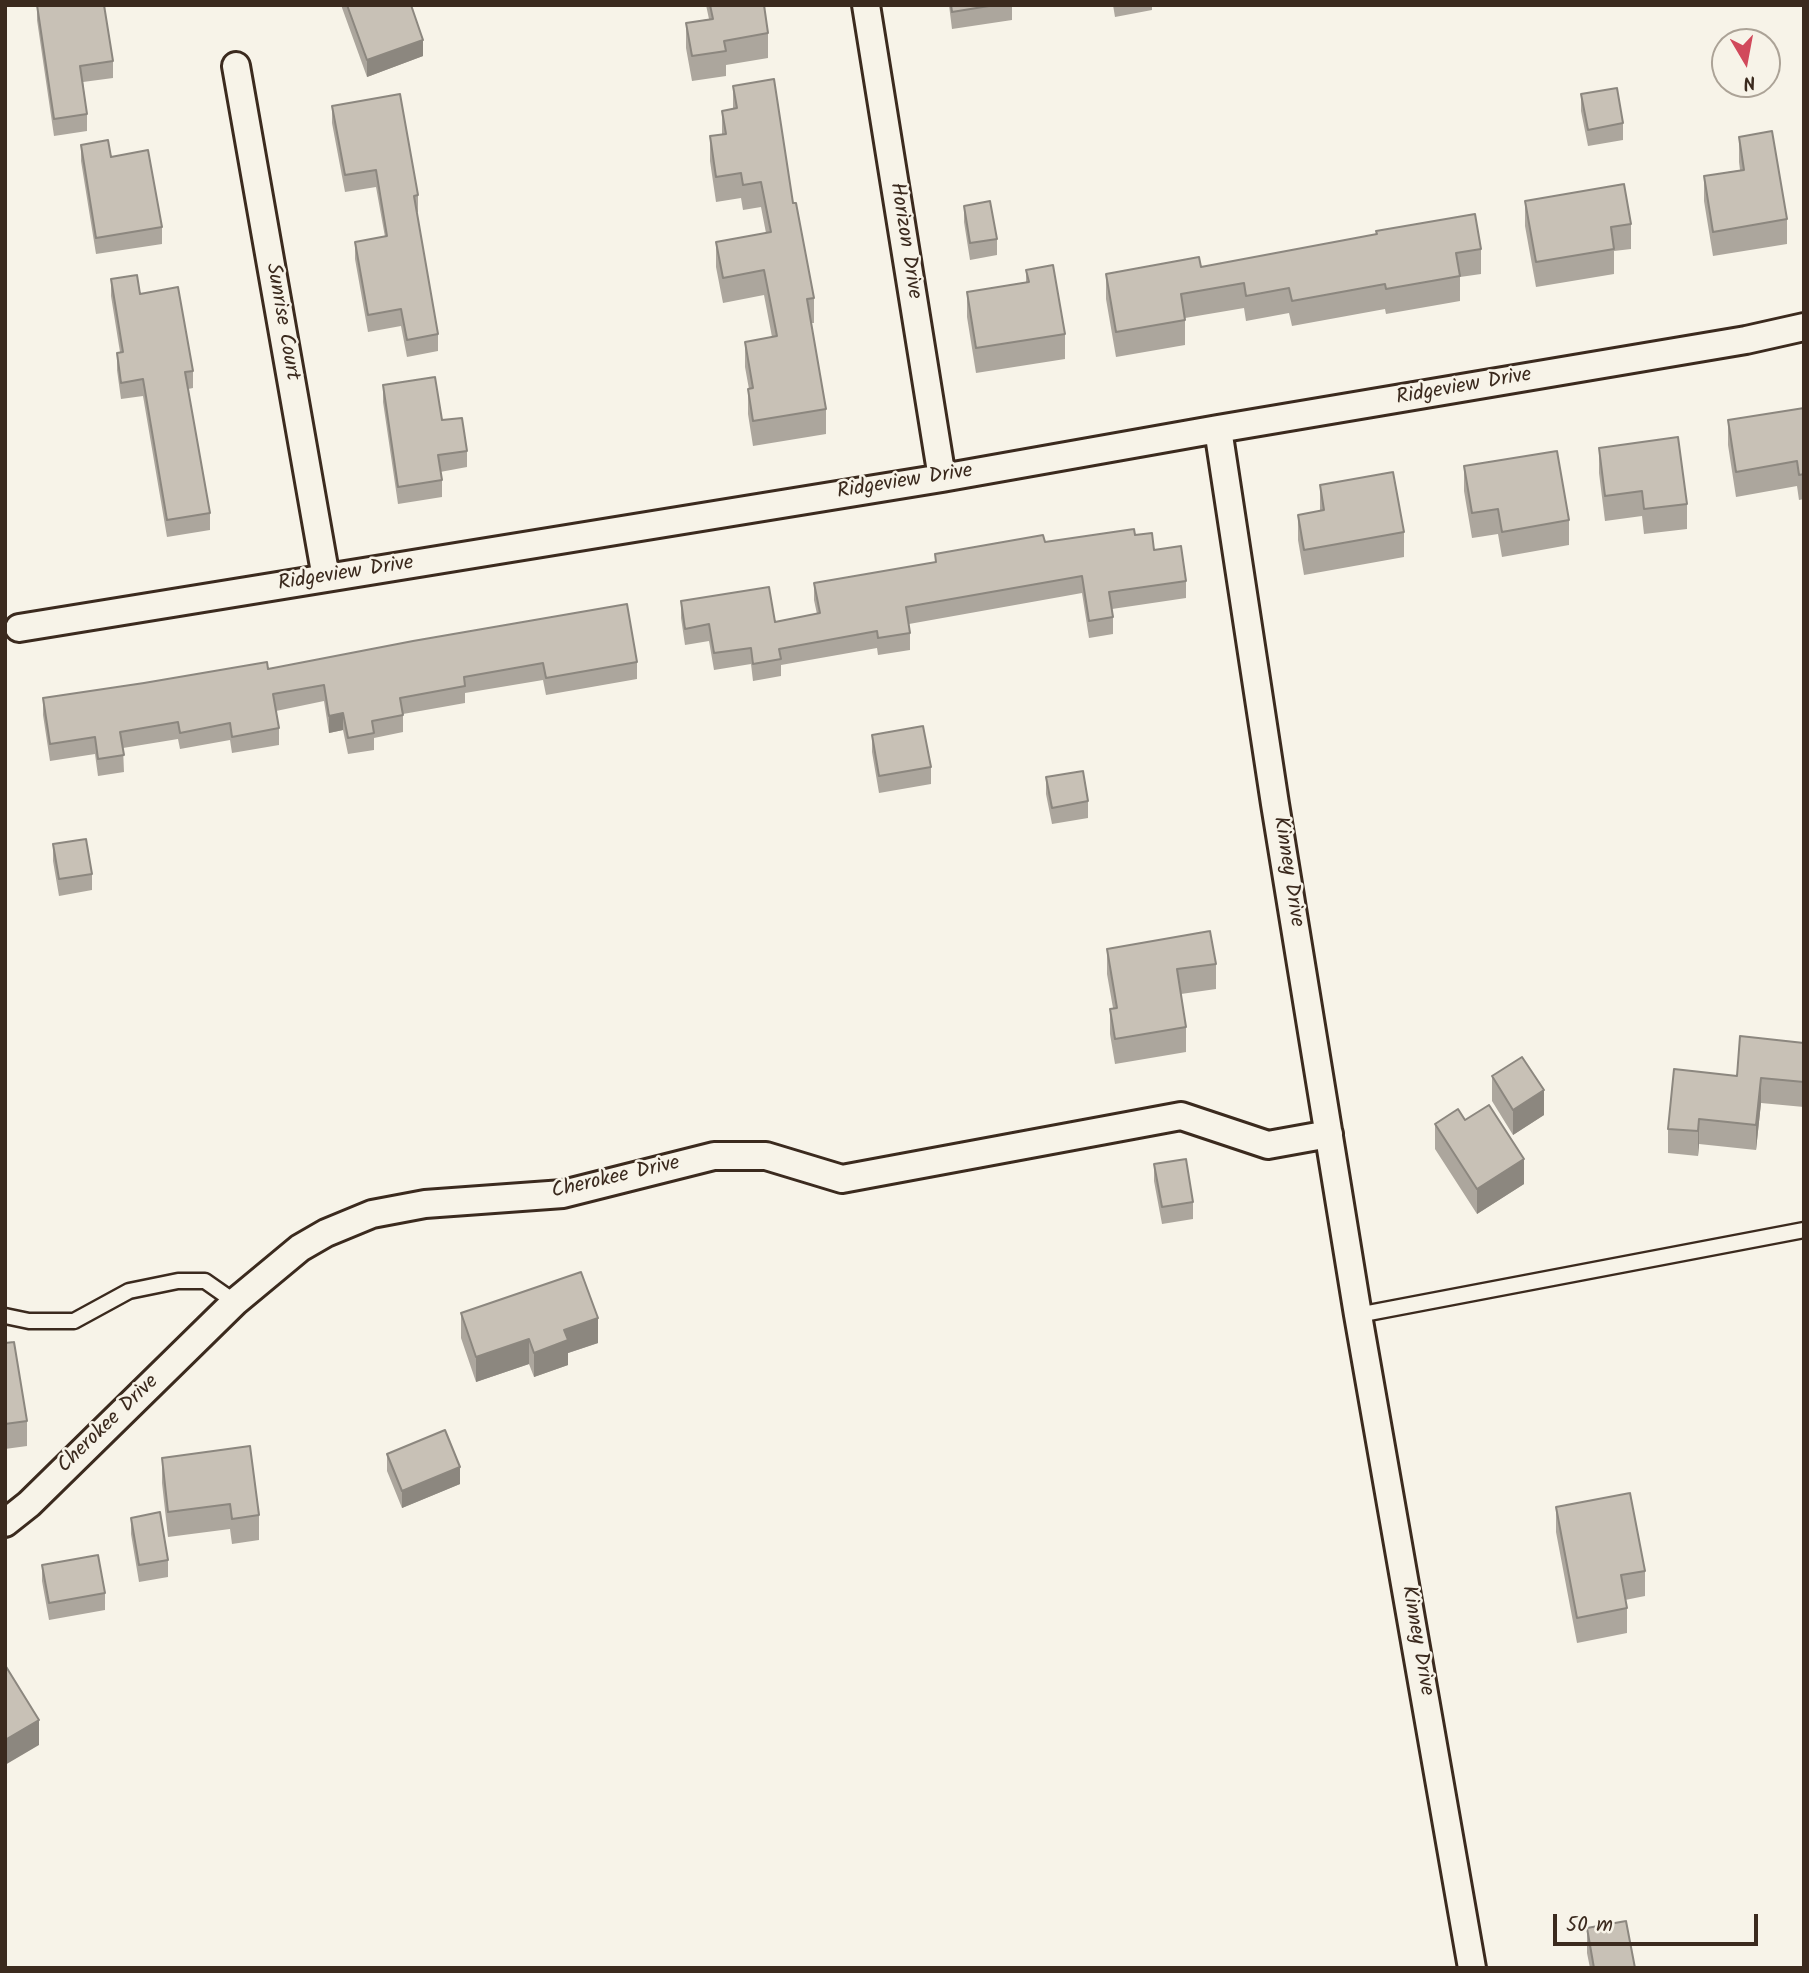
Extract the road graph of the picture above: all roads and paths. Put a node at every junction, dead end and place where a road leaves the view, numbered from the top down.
1 (866, 5) edge
2 (236, 66) dead end
3 (1804, 327) edge
4 (1218, 429) junction
5 (942, 478) junction
6 (327, 578) junction
7 (12, 629) edge
8 (1329, 1134) junction
9 (1804, 1230) edge
10 (236, 1302) junction
11 (1359, 1315) junction
12 (5, 1317) edge
13 (5, 1523) edge
14 (1472, 1968) edge

1 - 5 street, Horizon Drive
2 - 6 street, Sunrise Court
3 - 4 street, Ridgeview Drive
4 - 5 street, Ridgeview Drive
4 - 8 street, Kinney Drive
5 - 6 street, Ridgeview Drive
6 - 7 street, Ridgeview Drive
8 - 10 street, Cherokee Drive
8 - 11 street, Kinney Drive
9 - 11 lane
10 - 12 lane
10 - 13 street, Cherokee Drive
11 - 14 street, Kinney Drive

